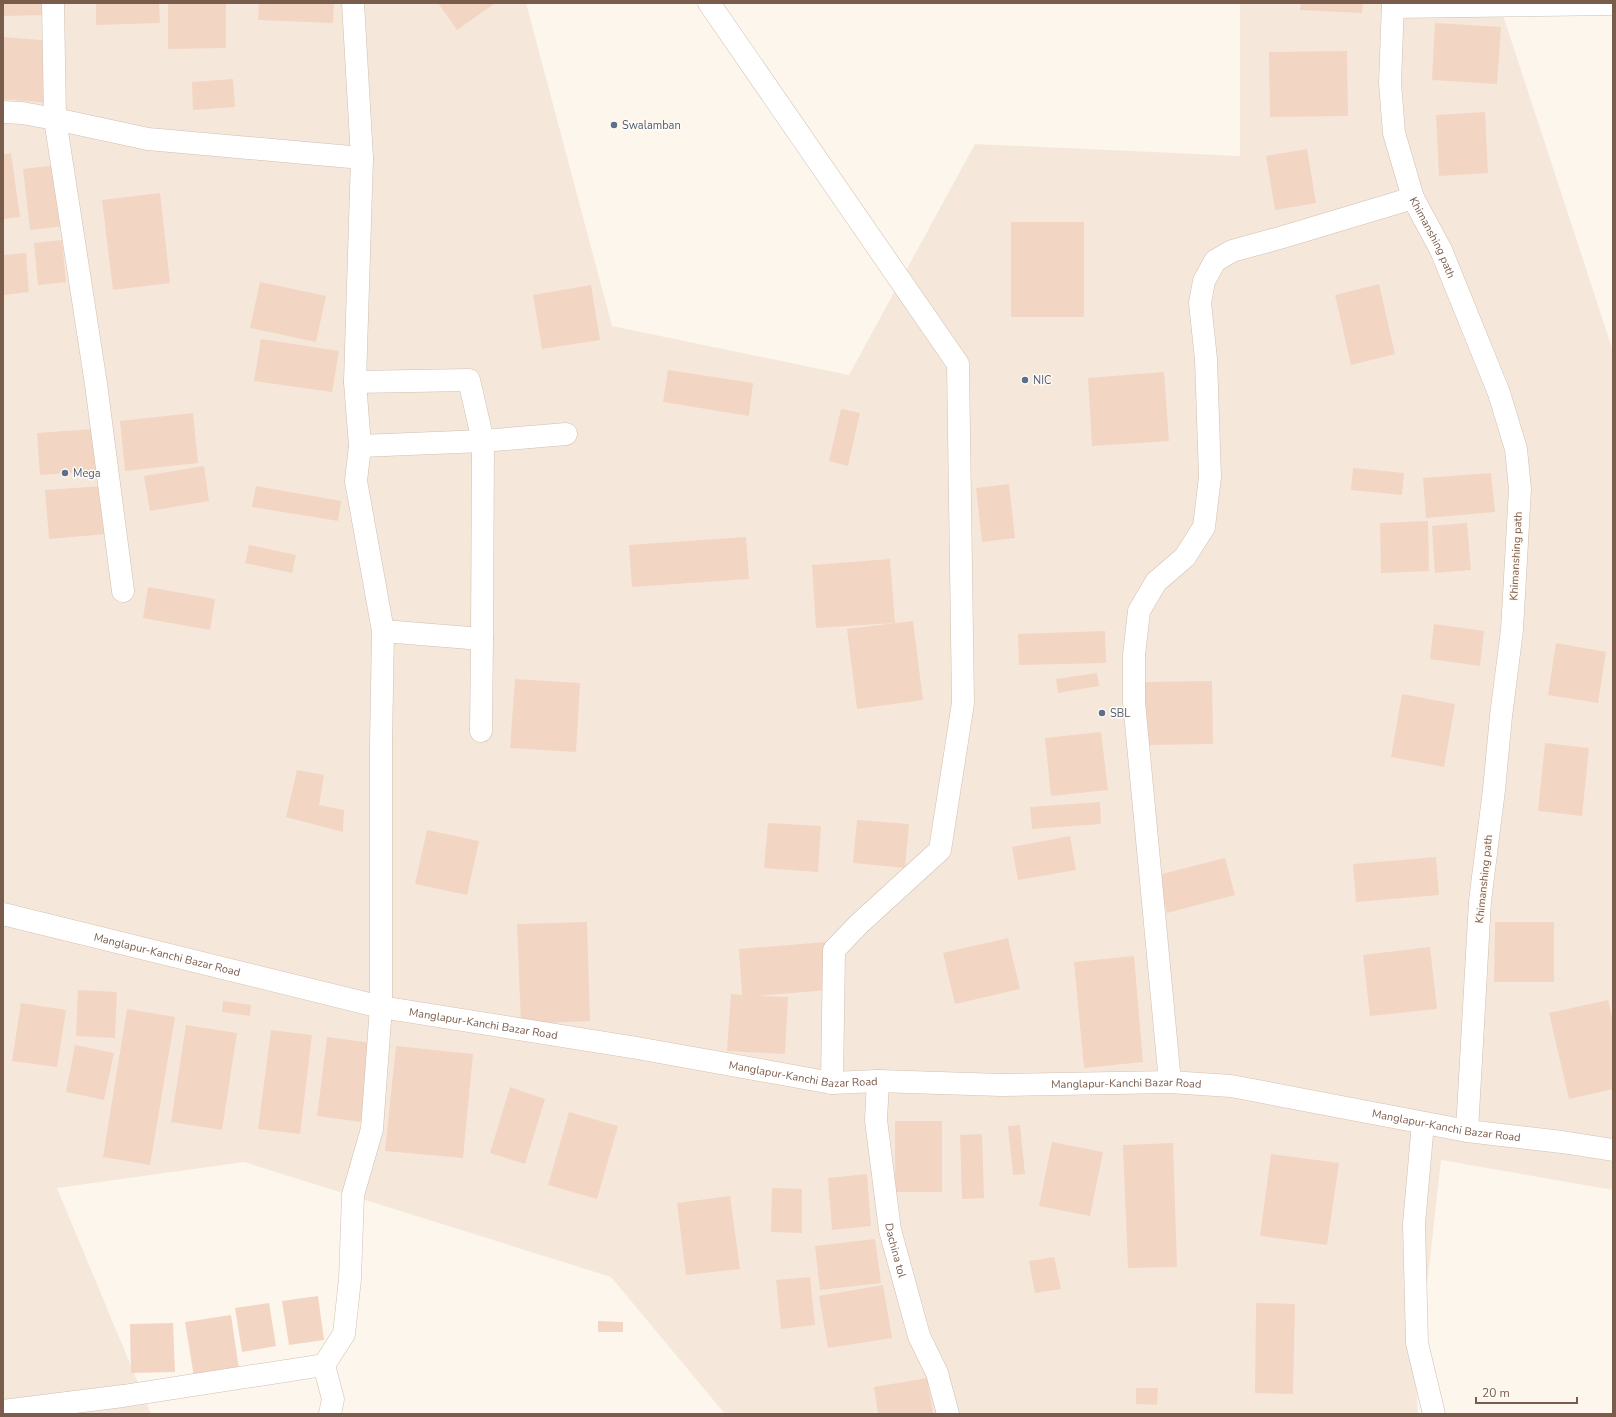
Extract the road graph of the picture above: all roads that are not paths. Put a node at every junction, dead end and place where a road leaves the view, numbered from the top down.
1 (53, 3) edge
2 (353, 3) edge
3 (709, 3) edge
4 (1613, 4) edge
5 (1393, 5) edge
6 (3, 112) edge
7 (55, 119) junction
8 (362, 158) junction
9 (1413, 198) junction
10 (355, 382) junction
11 (566, 434) dead end
12 (483, 441) junction
13 (360, 446) junction
14 (122, 591) dead end
15 (384, 631) junction
16 (482, 638) junction
17 (481, 732) dead end
18 (3, 914) edge
19 (381, 1006) junction
20 (878, 1081) junction
21 (1170, 1082) junction
22 (832, 1083) junction
23 (1423, 1123) junction
24 (1467, 1132) junction
25 (1613, 1150) edge
26 (324, 1365) junction
27 (3, 1411) edge
28 (330, 1414) edge
29 (948, 1414) edge
30 (1434, 1414) edge

1 - 7 street
2 - 8 street
3 - 22 street
4 - 5 street
5 - 9 street, Khimanshing path
6 - 7 street
7 - 8 street
7 - 14 street
8 - 10 street
9 - 21 street
9 - 24 street, Khimanshing path
10 - 12 street
10 - 13 street
11 - 12 street
12 - 13 street
12 - 16 street
13 - 15 street
15 - 16 street
15 - 19 street
16 - 17 street
18 - 19 street, Manglapur-Kanchi Bazar Road
19 - 22 street, Manglapur-Kanchi Bazar Road
19 - 26 street
20 - 21 street, Manglapur-Kanchi Bazar Road
20 - 22 street, Manglapur-Kanchi Bazar Road
20 - 29 street, Dachina tol
21 - 23 street, Manglapur-Kanchi Bazar Road
23 - 24 street, Manglapur-Kanchi Bazar Road
23 - 30 street
24 - 25 street, Manglapur-Kanchi Bazar Road
26 - 27 street
26 - 28 street

